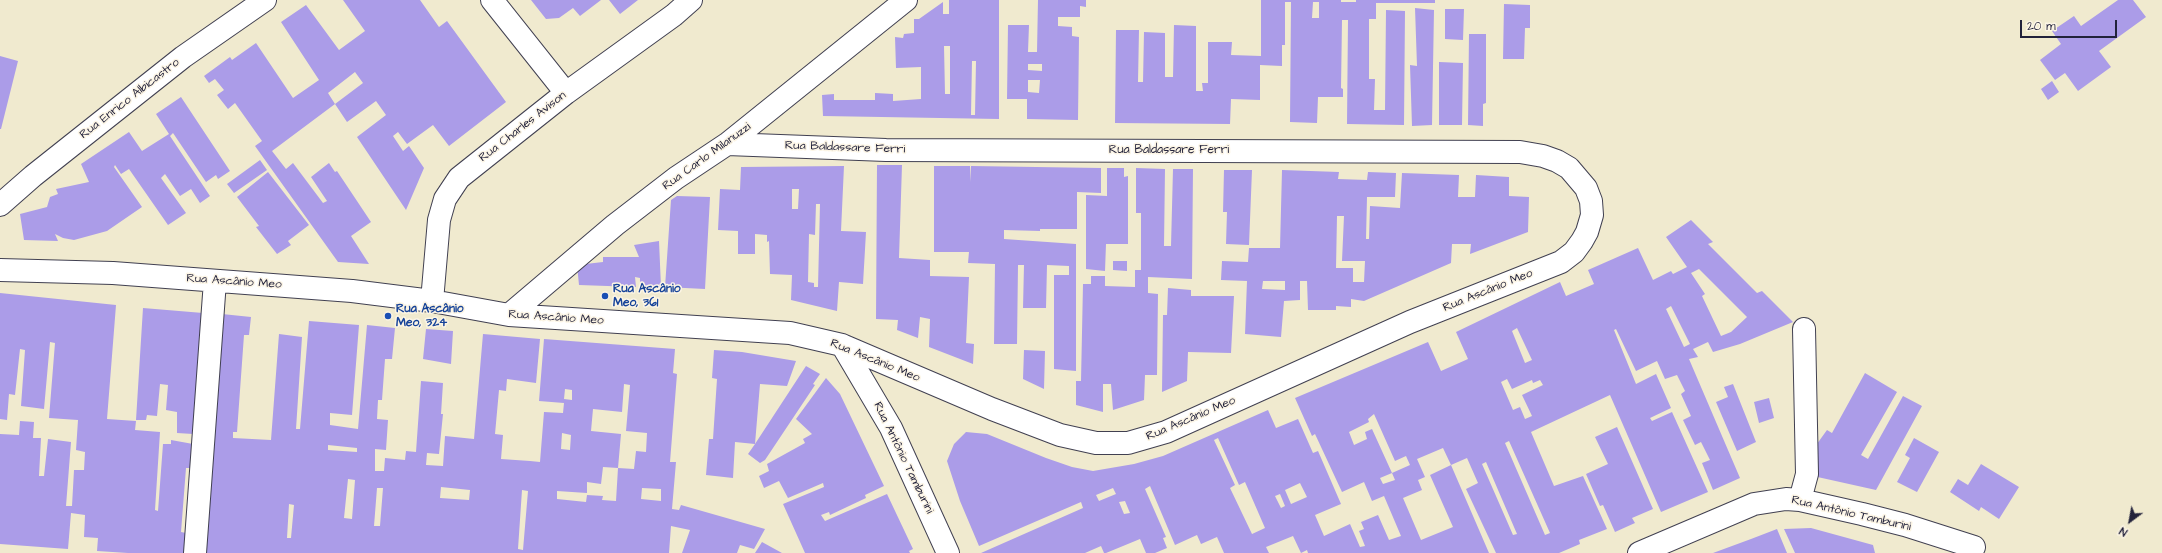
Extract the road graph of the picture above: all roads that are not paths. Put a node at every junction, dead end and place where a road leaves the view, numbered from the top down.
1 (266, 0) edge
2 (492, 0) edge
3 (691, 0) edge
4 (906, 0) edge
5 (566, 93) junction
6 (727, 144) junction
7 (1591, 201) joint
8 (0, 205) edge
9 (0, 270) edge
10 (215, 281) junction
11 (432, 301) junction
12 (509, 316) junction
13 (1804, 329) dead end
14 (842, 345) junction
15 (1800, 500) junction
16 (1974, 547) dead end
17 (195, 553) edge
18 (948, 553) edge
19 (1639, 553) edge

1 - 8 street, Rua Enrico Albicastro
2 - 5 street
3 - 5 street, Rua Charles Avison
4 - 6 street, Rua Carlo Milanuzzi
5 - 11 street, Rua Charles Avison
6 - 7 street, Rua Baldassare Ferri
6 - 12 street, Rua Carlo Milanuzzi
7 - 14 street, Rua Ascânio Meo
9 - 10 street, Rua Ascânio Meo
10 - 11 street, Rua Ascânio Meo
10 - 17 street
11 - 12 street, Rua Ascânio Meo
12 - 14 street, Rua Ascânio Meo
13 - 15 street
14 - 18 street, Rua Antônio Tamburini
15 - 16 street, Rua Antônio Tamburini
15 - 19 street, Rua Antônio Tamburini

